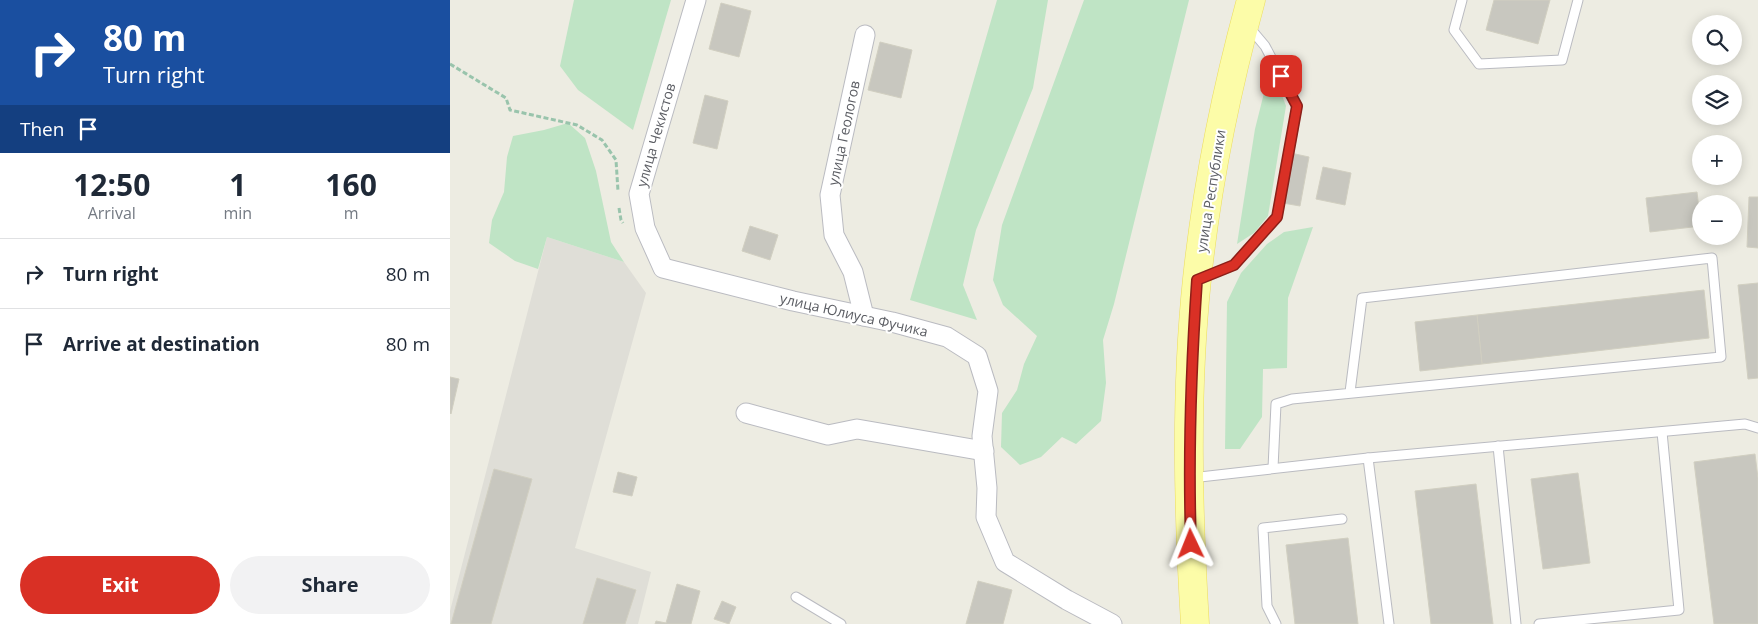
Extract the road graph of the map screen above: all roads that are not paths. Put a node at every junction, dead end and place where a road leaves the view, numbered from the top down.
1 (696, 0) edge
2 (1462, 0) edge
3 (1578, 0) edge
4 (1248, 11) edge
5 (865, 34) dead end
6 (663, 268) joint
7 (1197, 280) junction
8 (864, 316) junction
9 (1350, 392) junction
10 (746, 413) dead end
11 (1758, 428) edge
12 (1662, 432) junction
13 (1498, 446) junction
14 (984, 451) junction
15 (1368, 458) junction
16 (1273, 468) junction
17 (1189, 478) junction
18 (1342, 519) dead end
19 (796, 597) dead end
20 (841, 624) edge
21 (1112, 624) edge
22 (1195, 624) edge
23 (1276, 624) edge
24 (1389, 624) edge
25 (1516, 624) edge
26 (1539, 624) edge

1 - 6 street, улица Чекистов
2 - 3 lane
4 - 7 main road, улица Республики
4 - 7 lane
5 - 8 street, улица Геологов
6 - 8 street, улица Юлиуса Фучика
7 - 17 main road, улица Республики
8 - 14 street, улица Юлиуса Фучика
9 - 9 lane
9 - 16 lane
10 - 14 street
11 - 12 lane
12 - 13 lane
12 - 26 lane
13 - 15 lane
13 - 25 lane
14 - 21 street, улица Юлиуса Фучика
15 - 16 lane
15 - 24 lane
16 - 17 lane
17 - 22 main road, улица Республики
18 - 23 lane
19 - 20 lane

